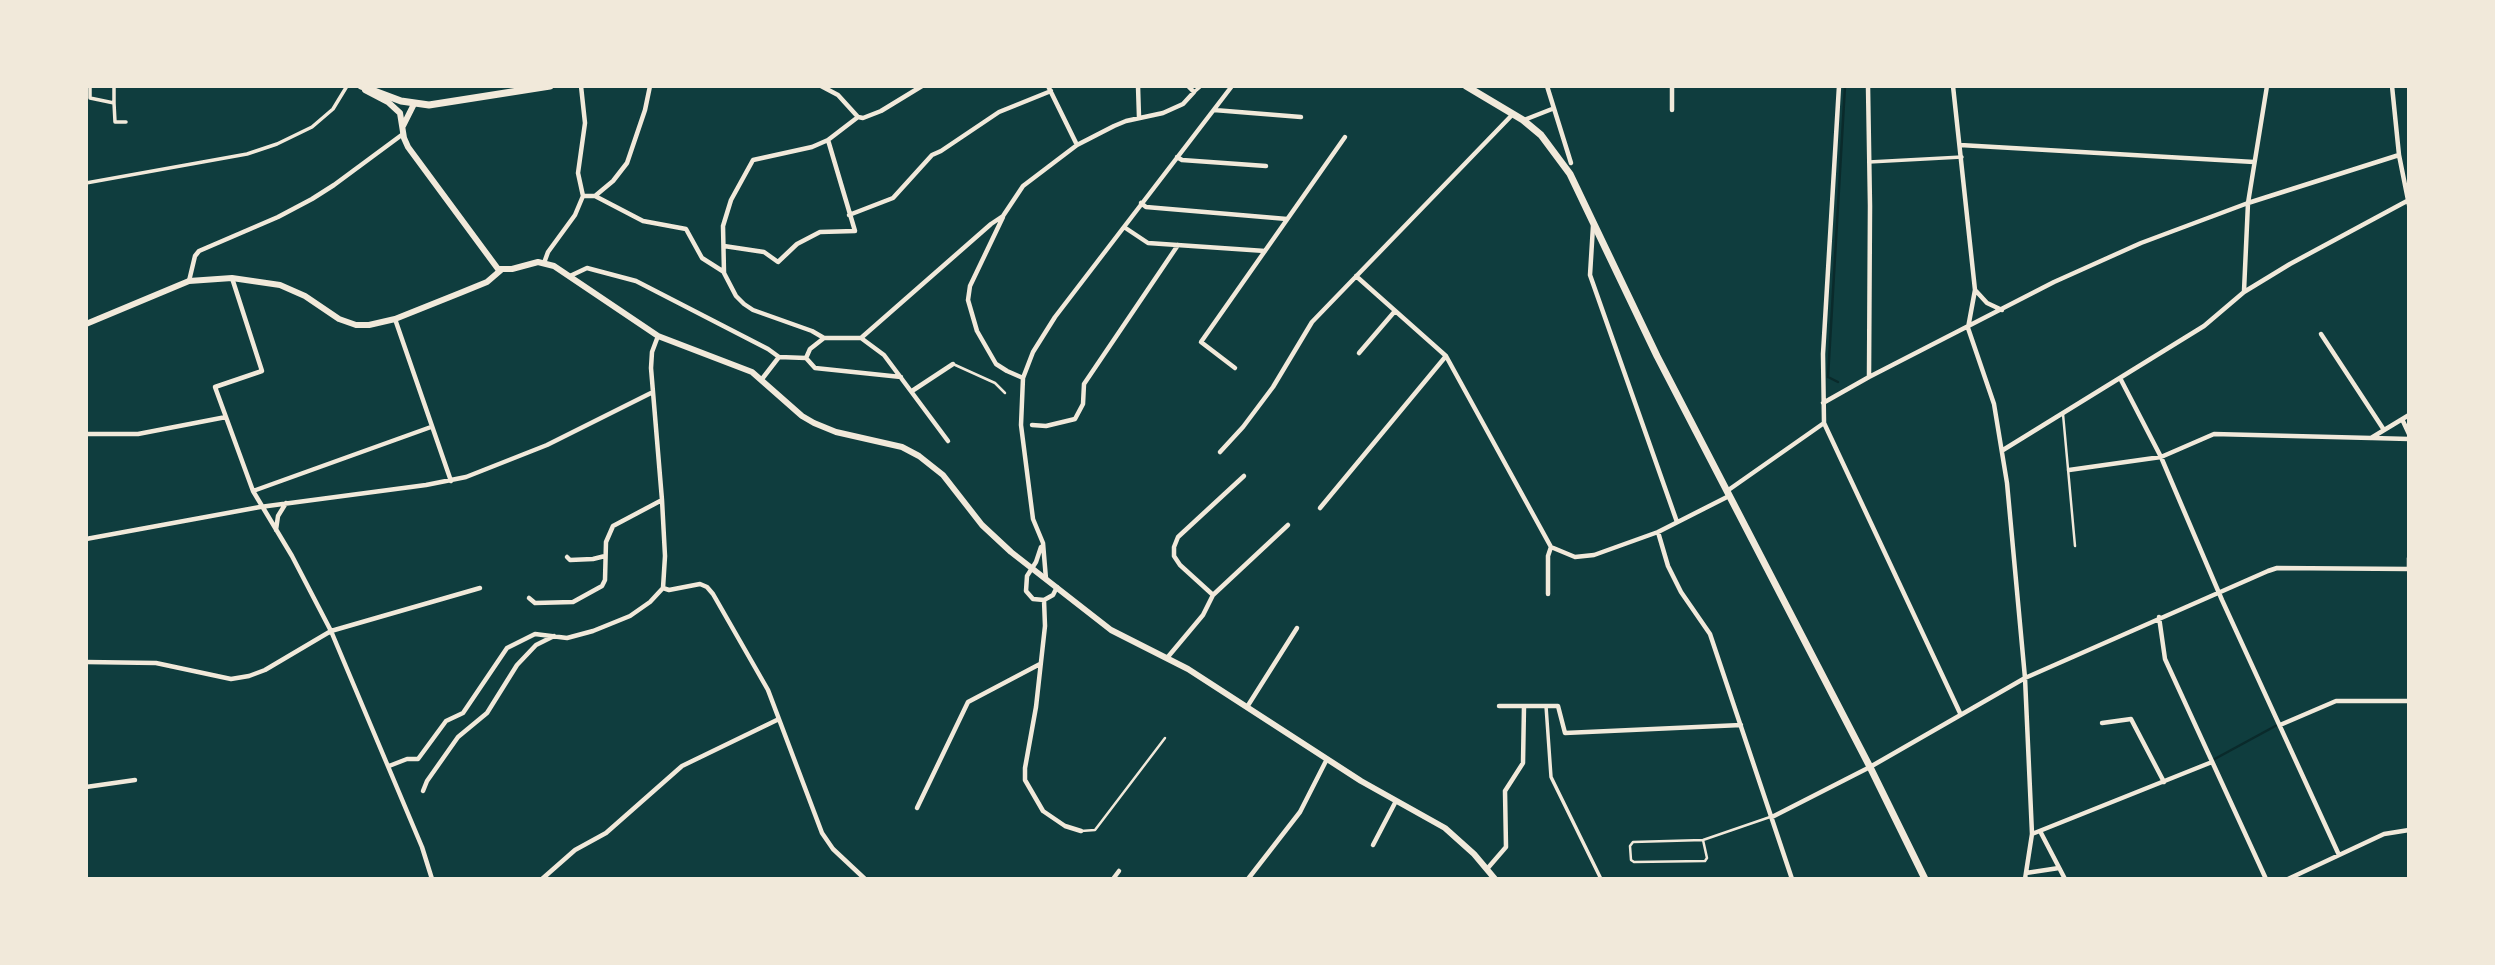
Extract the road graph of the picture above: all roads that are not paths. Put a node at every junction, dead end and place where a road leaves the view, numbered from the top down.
1 (90, 86) edge
2 (114, 86) edge
3 (360, 86) edge
4 (372, 86) edge
5 (550, 86) edge
6 (581, 86) edge
7 (650, 86) edge
8 (821, 86) edge
9 (922, 86) edge
10 (1138, 86) edge
11 (1188, 86) edge
12 (1201, 86) edge
13 (1233, 86) edge
14 (1466, 86) edge
15 (1547, 86) edge
16 (1672, 86) edge
17 (1839, 86) edge
18 (1868, 86) edge
19 (1953, 86) edge
20 (2267, 86) edge
21 (2392, 86) edge
22 (346, 88) edge
23 (1050, 88) edge
24 (1194, 92) junction
25 (382, 93) junction
26 (114, 103) junction
27 (414, 104) junction
28 (1552, 109) junction
29 (1213, 110) junction
30 (1672, 110) dead end
31 (1513, 114) junction
32 (858, 117) junction
33 (1139, 117) junction
34 (1301, 117) dead end
35 (1523, 120) junction
36 (126, 122) dead end
37 (403, 130) junction
38 (1345, 137) dead end
39 (828, 140) junction
40 (1077, 145) junction
41 (1960, 145) junction
42 (2399, 155) junction
43 (1177, 156) junction
44 (1962, 157) junction
45 (1869, 162) junction
46 (2254, 162) junction
47 (1571, 163) dead end
48 (1266, 166) dead end
49 (86, 183) edge
50 (583, 196) junction
51 (595, 196) junction
52 (2248, 203) junction
53 (2408, 203) edge
54 (1141, 204) junction
55 (849, 215) junction
56 (1003, 216) junction
57 (1287, 219) junction
58 (1594, 223) junction
59 (1124, 227) junction
60 (1178, 245) junction
61 (724, 246) junction
62 (1266, 251) junction
63 (544, 262) junction
64 (501, 270) junction
65 (724, 273) junction
66 (570, 276) junction
67 (1356, 276) junction
68 (232, 278) junction
69 (190, 281) junction
70 (1975, 290) junction
71 (2244, 292) junction
72 (2002, 310) junction
73 (1395, 311) junction
74 (395, 319) junction
75 (86, 324) edge
76 (1968, 327) junction
77 (2321, 334) dead end
78 (658, 336) junction
79 (824, 338) junction
80 (861, 338) junction
81 (1359, 353) dead end
82 (1446, 356) junction
83 (779, 357) junction
84 (806, 358) junction
85 (953, 364) joint
86 (1235, 368) dead end
87 (901, 377) junction
88 (1869, 377) junction
89 (1023, 378) junction
90 (2120, 378) junction
91 (762, 379) junction
92 (912, 391) junction
93 (651, 393) junction
94 (1005, 393) dead end
95 (1822, 404) junction
96 (2063, 413) junction
97 (2409, 415) edge
98 (226, 417) junction
99 (2402, 419) junction
100 (1824, 423) junction
101 (1032, 425) dead end
102 (431, 426) junction
103 (2384, 430) junction
104 (86, 434) edge
105 (2409, 434) edge
106 (2371, 438) junction
107 (2409, 439) edge
108 (948, 441) dead end
109 (2003, 450) junction
110 (1220, 453) dead end
111 (2161, 457) junction
112 (2068, 470) junction
113 (1244, 476) dead end
114 (451, 481) junction
115 (253, 491) junction
116 (1728, 493) junction
117 (662, 500) junction
118 (286, 503) junction
119 (260, 507) junction
120 (1320, 508) dead end
121 (1677, 522) junction
122 (1288, 525) dead end
123 (276, 531) junction
124 (1658, 532) junction
125 (86, 539) edge
126 (1043, 543) junction
127 (2075, 546) dead end
128 (1551, 547) junction
129 (605, 556) junction
130 (567, 557) dead end
131 (2409, 558) edge
132 (1032, 569) junction
133 (2409, 569) edge
134 (1046, 580) junction
135 (1057, 587) junction
136 (480, 588) dead end
137 (663, 588) junction
138 (2218, 591) junction
139 (1548, 594) dead end
140 (1213, 595) junction
141 (529, 598) dead end
142 (1044, 600) junction
143 (2159, 617) junction
144 (1297, 628) dead end
145 (331, 631) junction
146 (555, 636) junction
147 (1166, 659) junction
148 (86, 662) edge
149 (1041, 664) junction
150 (2025, 678) junction
151 (2409, 701) edge
152 (1499, 706) dead end
153 (1524, 706) junction
154 (1546, 706) junction
155 (1247, 707) junction
156 (1960, 713) junction
157 (779, 719) junction
158 (2102, 723) dead end
159 (1741, 724) junction
160 (2280, 725) junction
161 (1165, 738) dead end
162 (1327, 759) junction
163 (2212, 762) junction
164 (389, 766) junction
165 (1870, 766) junction
166 (135, 780) dead end
167 (2164, 782) junction
168 (86, 787) edge
169 (423, 792) dead end
170 (1396, 801) junction
171 (917, 808) dead end
172 (1772, 817) junction
173 (2409, 830) edge
174 (1081, 831) joint
175 (2040, 831) junction
176 (2032, 834) junction
177 (1703, 840) junction
178 (1373, 845) dead end
179 (2339, 855) junction
180 (2059, 868) junction
181 (1487, 869) junction
182 (1119, 871) dead end
183 (2026, 876) edge
184 (432, 879) edge
185 (542, 879) edge
186 (865, 879) edge
187 (1113, 879) edge
188 (1248, 879) edge
189 (1495, 879) edge
190 (1601, 879) edge
191 (1792, 879) edge
192 (1925, 879) edge
193 (2065, 879) edge
194 (2266, 879) edge
195 (2288, 879) edge

1 - 26 street
2 - 26 street
3 - 25 main road
3 - 37 main road
4 - 25 main road
5 - 27 main road
6 - 50 street
7 - 51 street
8 - 32 street
9 - 32 street
10 - 33 street
11 - 24 street
12 - 24 street
13 - 29 street
14 - 31 main road
15 - 28 street
16 - 30 street
17 - 95 street
18 - 45 street
19 - 41 street
20 - 46 street
21 - 42 street
22 - 49 street
23 - 40 street
23 - 55 street
24 - 33 street
25 - 27 main road
26 - 36 street
27 - 37 main road
28 - 35 street
28 - 47 street
29 - 34 street
29 - 43 street
31 - 35 main road
31 - 67 street
32 - 39 street
33 - 40 street
35 - 58 main road
37 - 64 main road
37 - 69 street
38 - 57 street
39 - 55 street
39 - 61 street
40 - 56 street
41 - 44 street
41 - 46 street
42 - 52 street
42 - 53 street
43 - 48 street
43 - 54 street
44 - 45 street
44 - 70 street
45 - 88 street
46 - 52 street
50 - 51 street
50 - 63 street
51 - 65 street
52 - 71 street
52 - 72 street
53 - 71 street
54 - 57 street
54 - 59 street
55 - 61 street
56 - 80 street
56 - 89 street
57 - 62 street
58 - 116 main road
58 - 121 street
59 - 60 street
59 - 89 street
60 - 62 street
60 - 101 street
61 - 65 street
62 - 86 street
63 - 64 main road
63 - 66 main road
64 - 74 main road
65 - 79 street
66 - 78 main road
66 - 83 street
67 - 73 street
67 - 110 street
68 - 69 main road
68 - 74 main road
68 - 98 street
69 - 75 main road
70 - 72 street
70 - 76 street
71 - 90 street
72 - 76 street
73 - 81 street
73 - 82 street
74 - 102 street
76 - 88 street
76 - 109 street
77 - 103 street
78 - 91 main road
78 - 93 street
79 - 80 street
79 - 84 street
80 - 87 street
82 - 120 street
82 - 128 street
83 - 84 street
83 - 91 street
84 - 87 street
85 - 92 street
85 - 94 lane
87 - 92 street
88 - 95 street
89 - 126 street
90 - 96 street
90 - 111 street
91 - 132 main road
92 - 108 street
93 - 114 street
93 - 117 street
95 - 100 street
96 - 109 street
96 - 112 lane
97 - 99 street
98 - 104 street
98 - 115 street
99 - 103 street
99 - 105 street
100 - 116 street
100 - 156 street
102 - 114 street
102 - 115 street
103 - 106 street
106 - 107 street
106 - 111 street
109 - 150 street
111 - 112 street
111 - 138 street
112 - 127 lane
113 - 140 street
114 - 118 street
115 - 119 street
116 - 121 street
116 - 165 main road
117 - 129 street
117 - 137 street
118 - 119 street
118 - 123 street
119 - 123 street
119 - 125 street
121 - 124 street
122 - 140 street
123 - 145 street
124 - 128 street
124 - 159 street
126 - 132 street
126 - 134 street
128 - 139 street
129 - 130 street
129 - 141 street
131 - 133 street
132 - 134 main road
132 - 142 street
133 - 138 street
134 - 135 main road
135 - 142 street
135 - 147 main road
136 - 145 street
137 - 146 street
137 - 157 street
138 - 143 street
138 - 160 street
140 - 147 street
142 - 149 street
143 - 150 street
143 - 163 street
144 - 155 street
145 - 148 street
145 - 164 street
146 - 164 street
146 - 169 street
147 - 155 main road
149 - 171 street
149 - 174 street
150 - 156 street
150 - 176 street
151 - 160 street
152 - 153 street
153 - 154 street
153 - 181 street
154 - 159 street
154 - 190 street
155 - 162 main road
156 - 165 street
157 - 185 street
157 - 186 street
158 - 167 street
159 - 172 street
160 - 179 street
161 - 174 lane
162 - 170 main road
162 - 188 street
163 - 167 street
163 - 194 street
164 - 184 street
165 - 172 street
165 - 192 main road
166 - 168 street
167 - 175 street
170 - 178 street
170 - 181 main road
172 - 177 lane
172 - 191 street
173 - 179 street
175 - 176 street
175 - 180 street
176 - 183 street
177 - 177 lane
179 - 195 street
180 - 183 street
180 - 193 street
181 - 189 main road
182 - 187 street

